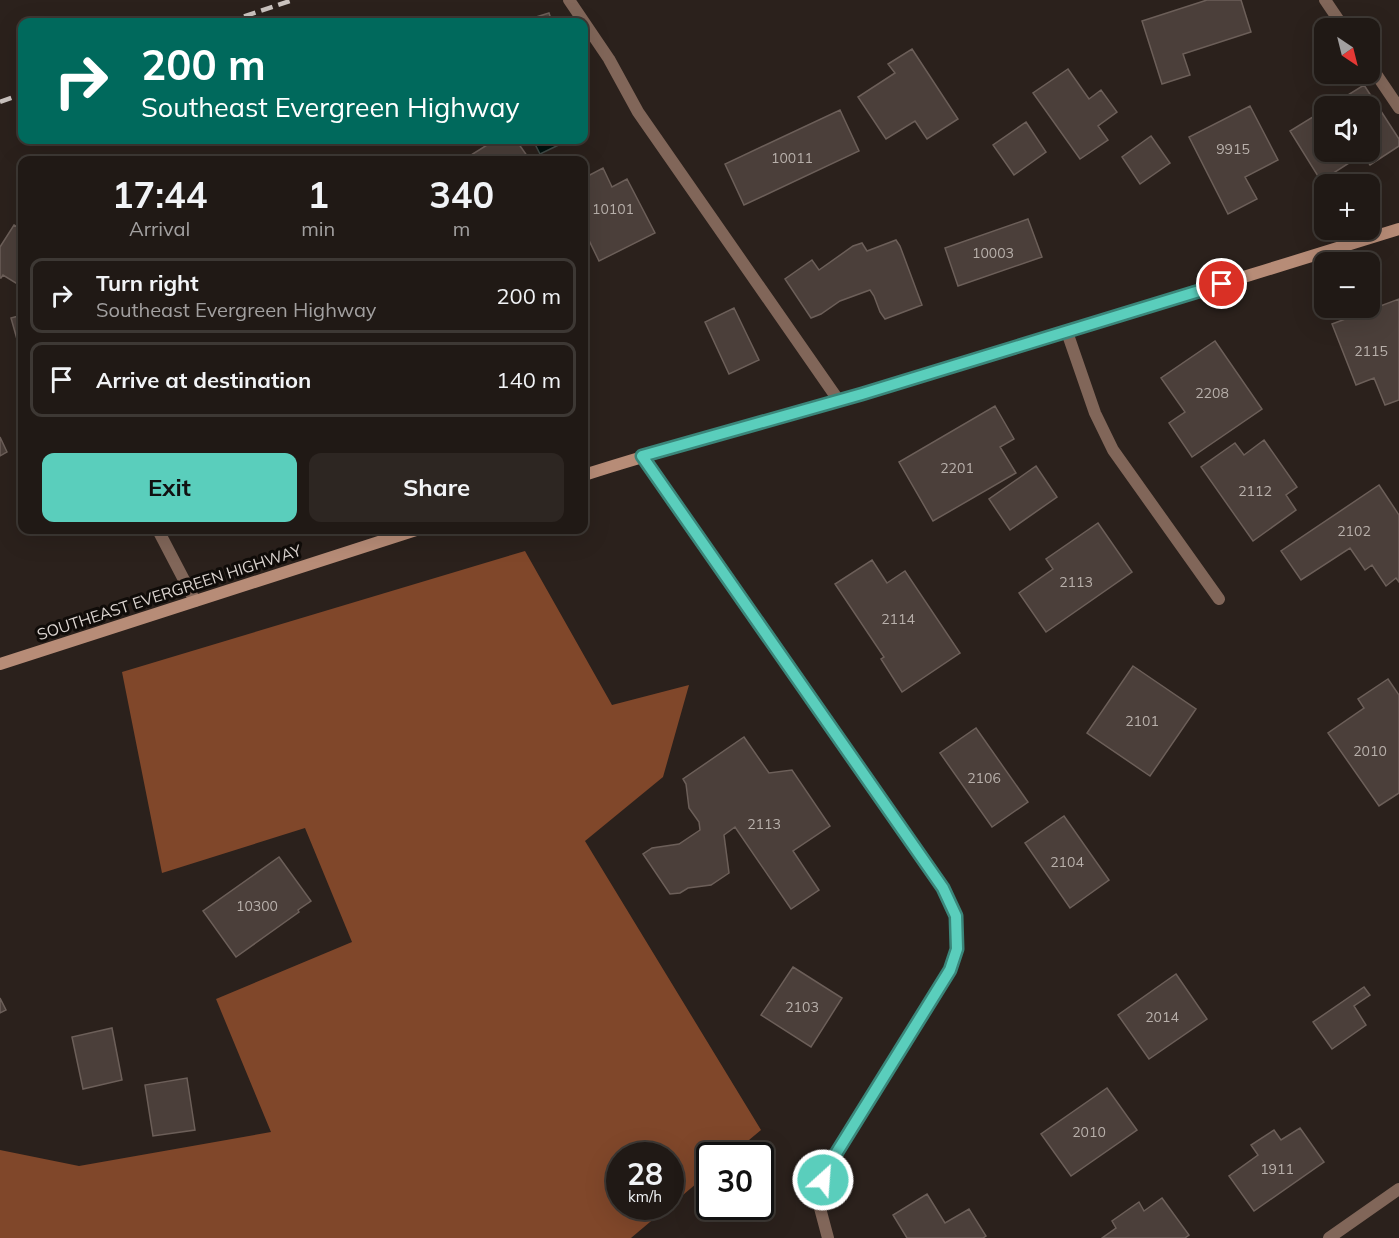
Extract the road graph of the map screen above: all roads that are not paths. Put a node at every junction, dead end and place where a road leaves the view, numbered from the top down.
1 (569, 0) edge
2 (1325, 0) edge
3 (581, 18) edge
4 (1337, 18) edge
5 (588, 28) edge
6 (1380, 80) edge
7 (1399, 108) edge
8 (1399, 229) edge
9 (1067, 332) junction
10 (839, 401) junction
11 (642, 456) junction
12 (588, 474) edge
13 (160, 534) edge
14 (404, 534) edge
15 (1219, 599) dead end
16 (195, 601) junction
17 (0, 664) edge
18 (1399, 1189) edge
19 (828, 1238) edge
20 (1329, 1238) edge

1 - 3 street
2 - 4 street
5 - 10 street
6 - 7 street
8 - 9 street
9 - 10 street
9 - 15 street
10 - 11 street
11 - 12 street
11 - 19 street
13 - 16 street
14 - 16 street, SOUTHEAST EVERGREEN HIGHWAY
16 - 17 street, SOUTHEAST EVERGREEN HIGHWAY
18 - 20 street

